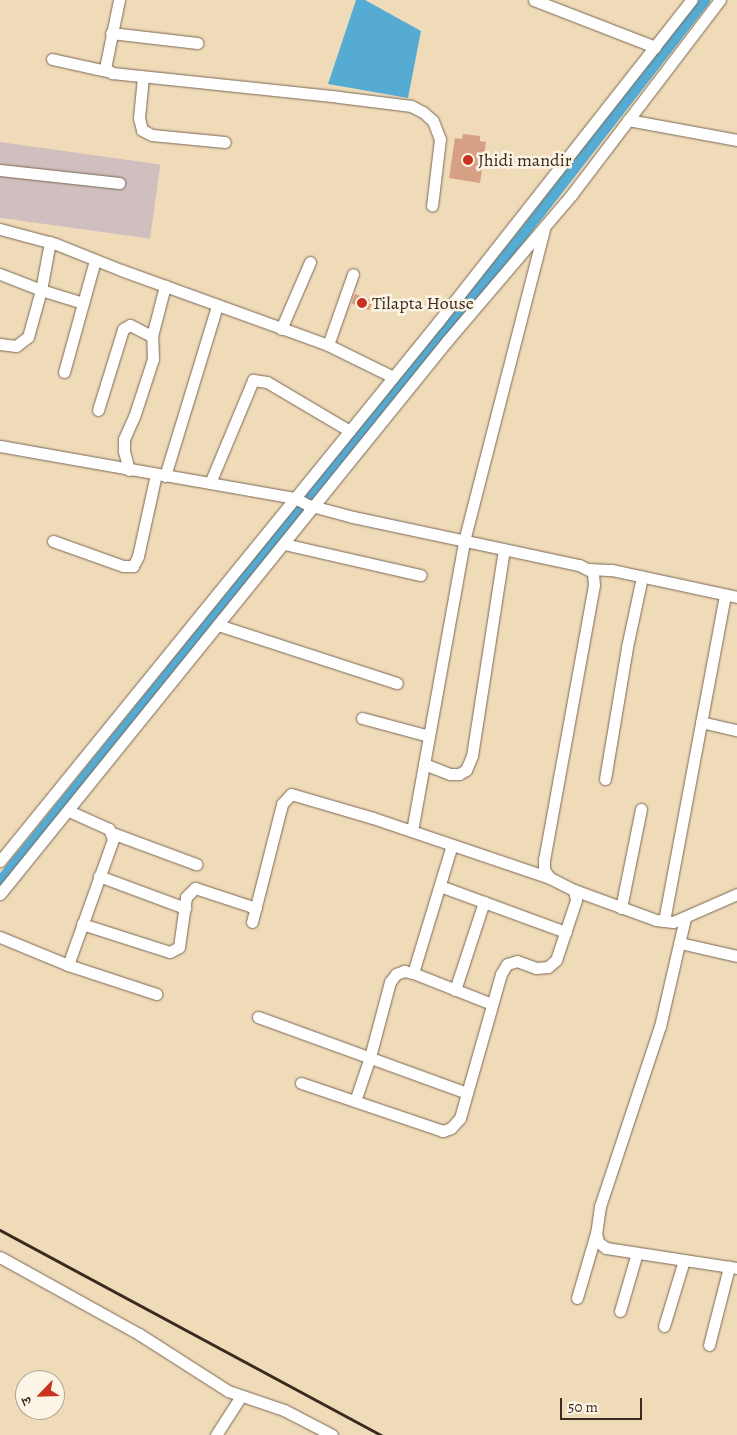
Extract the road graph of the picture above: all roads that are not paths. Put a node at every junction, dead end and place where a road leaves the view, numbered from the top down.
1 (119, 0) edge
2 (534, 0) edge
3 (691, 0) edge
4 (720, 0) edge
5 (111, 34) junction
6 (197, 43) dead end
7 (655, 47) junction
8 (52, 59) dead end
9 (106, 71) junction
10 (143, 77) junction
11 (628, 120) junction
12 (737, 140) edge
13 (224, 142) dead end
14 (0, 170) edge
15 (118, 183) dead end
16 (432, 206) dead end
17 (545, 226) junction
18 (0, 229) edge
19 (50, 242) junction
20 (95, 260) junction
21 (310, 262) dead end
22 (0, 274) edge
23 (353, 274) dead end
24 (165, 286) junction
25 (41, 290) junction
26 (83, 303) junction
27 (217, 306) junction
28 (281, 329) junction
29 (152, 336) junction
30 (0, 344) edge
31 (328, 345) junction
32 (64, 372) dead end
33 (393, 377) junction
34 (98, 410) dead end
35 (350, 431) junction
36 (0, 446) edge
37 (129, 470) junction
38 (160, 475) junction
39 (210, 483) junction
40 (304, 502) junction
41 (53, 541) dead end
42 (464, 541) junction
43 (284, 544) junction
44 (504, 549) junction
45 (590, 569) junction
46 (421, 575) dead end
47 (642, 577) junction
48 (725, 594) junction
49 (737, 597) edge
50 (218, 625) junction
51 (397, 683) dead end
52 (362, 718) dead end
53 (701, 722) junction
54 (737, 730) edge
55 (429, 736) junction
56 (424, 764) junction
57 (605, 779) dead end
58 (641, 809) dead end
59 (69, 811) junction
60 (412, 831) junction
61 (112, 833) junction
62 (452, 845) junction
63 (0, 861) edge
64 (196, 864) dead end
65 (99, 876) junction
66 (550, 878) junction
67 (440, 886) junction
68 (574, 890) junction
69 (0, 894) edge
70 (737, 894) edge
71 (484, 902) junction
72 (185, 908) junction
73 (256, 908) junction
74 (621, 908) junction
75 (686, 918) junction
76 (664, 921) junction
77 (252, 922) dead end
78 (82, 924) junction
79 (566, 932) junction
80 (0, 937) edge
81 (680, 943) junction
82 (737, 956) edge
83 (68, 965) junction
84 (413, 973) junction
85 (455, 990) junction
86 (156, 994) dead end
87 (492, 1004) junction
88 (258, 1017) dead end
89 (370, 1057) junction
90 (301, 1083) dead end
91 (467, 1093) junction
92 (355, 1101) junction
93 (596, 1233) junction
94 (637, 1253) junction
95 (0, 1257) edge
96 (684, 1260) junction
97 (733, 1268) edge
98 (577, 1298) dead end
99 (620, 1311) dead end
100 (664, 1326) dead end
101 (709, 1345) dead end
102 (240, 1396) junction
103 (216, 1435) edge
104 (332, 1435) edge

1 - 5 street
2 - 7 street
3 - 7 street
4 - 11 street
5 - 6 street
5 - 9 street
7 - 33 street
8 - 9 street
9 - 10 street
10 - 13 street
10 - 16 street
11 - 12 street
11 - 17 street
14 - 15 street
17 - 40 street
17 - 42 street
18 - 19 street
19 - 20 street
19 - 25 street
20 - 24 street
20 - 26 street
21 - 28 street
22 - 25 street
23 - 31 street
24 - 27 street
24 - 29 street
25 - 26 street
25 - 30 street
26 - 32 street
27 - 28 street
27 - 38 street
28 - 31 street
29 - 34 street
29 - 37 street
31 - 33 street
33 - 35 street
35 - 39 street
35 - 40 street
36 - 37 street
37 - 38 street
38 - 39 street
38 - 41 street
39 - 40 street
40 - 42 street
40 - 43 street
40 - 63 street
42 - 44 street
42 - 55 street
43 - 46 street
43 - 50 street
44 - 45 street
44 - 56 street
45 - 47 street
45 - 66 street
47 - 48 street
47 - 57 street
48 - 49 street
48 - 53 street
50 - 51 street
50 - 59 street
52 - 55 street
53 - 54 street
53 - 76 street
55 - 56 street
56 - 60 street
58 - 74 street
59 - 61 street
59 - 69 street
60 - 62 street
60 - 73 street
61 - 64 street
61 - 65 street
62 - 66 street
62 - 67 street
65 - 72 street
65 - 78 street
66 - 68 street
67 - 71 street
67 - 84 street
68 - 74 street
68 - 79 street
70 - 75 street
71 - 79 street
71 - 85 street
72 - 73 street
72 - 78 street
73 - 77 street
74 - 76 street
75 - 76 street
75 - 81 street
78 - 83 street
79 - 87 street
80 - 83 street
81 - 82 street
81 - 93 street
83 - 86 street
84 - 85 street
84 - 89 street
85 - 87 street
87 - 91 street
88 - 89 street
89 - 91 street
89 - 92 street
90 - 92 street
91 - 92 street
93 - 94 street
93 - 98 street
94 - 96 street
94 - 99 street
95 - 102 street
96 - 97 street
96 - 100 street
97 - 101 street
102 - 103 street
102 - 104 street

